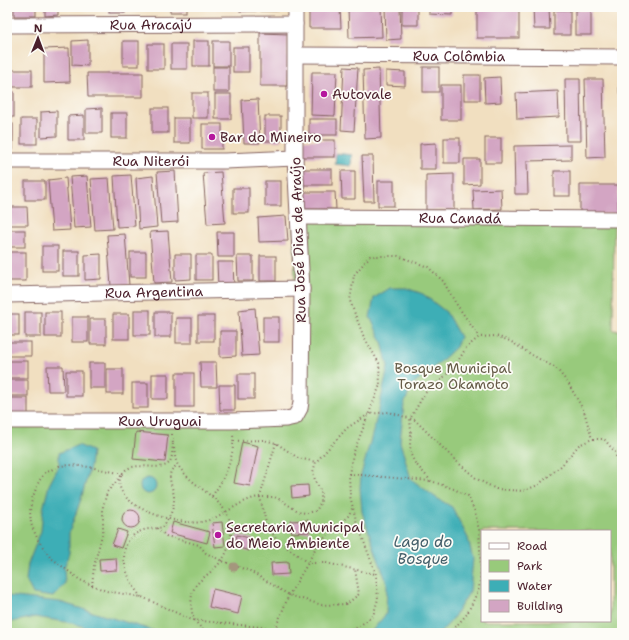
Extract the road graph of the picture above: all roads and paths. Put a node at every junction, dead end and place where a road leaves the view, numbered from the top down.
1 (295, 7) edge
2 (295, 24) junction
3 (7, 25) edge
4 (296, 55) junction
5 (622, 57) edge
6 (295, 158) junction
7 (7, 161) edge
8 (299, 217) junction
9 (622, 219) edge
10 (302, 289) junction
11 (7, 295) edge
12 (479, 337) junction
13 (301, 402) joint
14 (369, 414) junction
15 (410, 419) junction
16 (7, 421) edge
17 (170, 421) junction
18 (232, 421) junction
19 (592, 438) junction
20 (234, 441) junction
21 (276, 442) junction
22 (173, 444) junction
23 (316, 462) junction
24 (178, 465) junction
25 (123, 474) junction
26 (349, 474) junction
27 (622, 480) edge
28 (431, 481) junction
29 (212, 496) junction
30 (260, 497) junction
31 (353, 507) junction
32 (226, 513) junction
33 (168, 519) junction
34 (157, 528) junction
35 (222, 561) junction
36 (308, 563) junction
37 (355, 569) junction
38 (376, 574) junction
39 (92, 586) junction
40 (289, 594) junction
41 (142, 597) junction
42 (195, 621) junction
43 (276, 629) junction
44 (206, 633) edge
45 (450, 633) edge

1 - 2 street, Rua José Dias de Araújo
2 - 3 street, Rua Aracajú
2 - 4 street, Rua José Dias de Araújo
4 - 5 street, Rua Colômbia
4 - 6 street, Rua José Dias de Araújo
6 - 7 street, Rua Niterói
6 - 8 street, Rua José Dias de Araújo
8 - 9 street, Rua Canadá
8 - 10 street, Rua José Dias de Araújo
10 - 11 street, Rua Argentina
10 - 13 street, Rua José Dias de Araújo
12 - 14 path
12 - 15 path
12 - 19 path
13 - 18 street, Rua Uruguai
14 - 15 path
14 - 23 path
14 - 26 path
15 - 19 path
15 - 28 path
16 - 17 street, Rua Uruguai
17 - 18 street, Rua Uruguai
17 - 22 path
18 - 20 path
19 - 27 path
20 - 21 path
20 - 29 path
21 - 23 path
21 - 30 path
22 - 24 path
22 - 25 path
23 - 30 path
24 - 29 path
24 - 33 path
25 - 33 path
25 - 39 path
25 - 39 path
26 - 28 path
26 - 31 path
28 - 45 path
29 - 32 path
30 - 32 path
30 - 36 path
31 - 36 path
31 - 38 path
32 - 33 path
32 - 35 path
33 - 34 path
34 - 35 path
34 - 41 path
35 - 40 path
35 - 42 path
36 - 37 path
36 - 40 path
37 - 38 path
37 - 40 path
38 - 43 path
39 - 41 path
40 - 43 path
41 - 42 path
42 - 43 path
42 - 44 path

